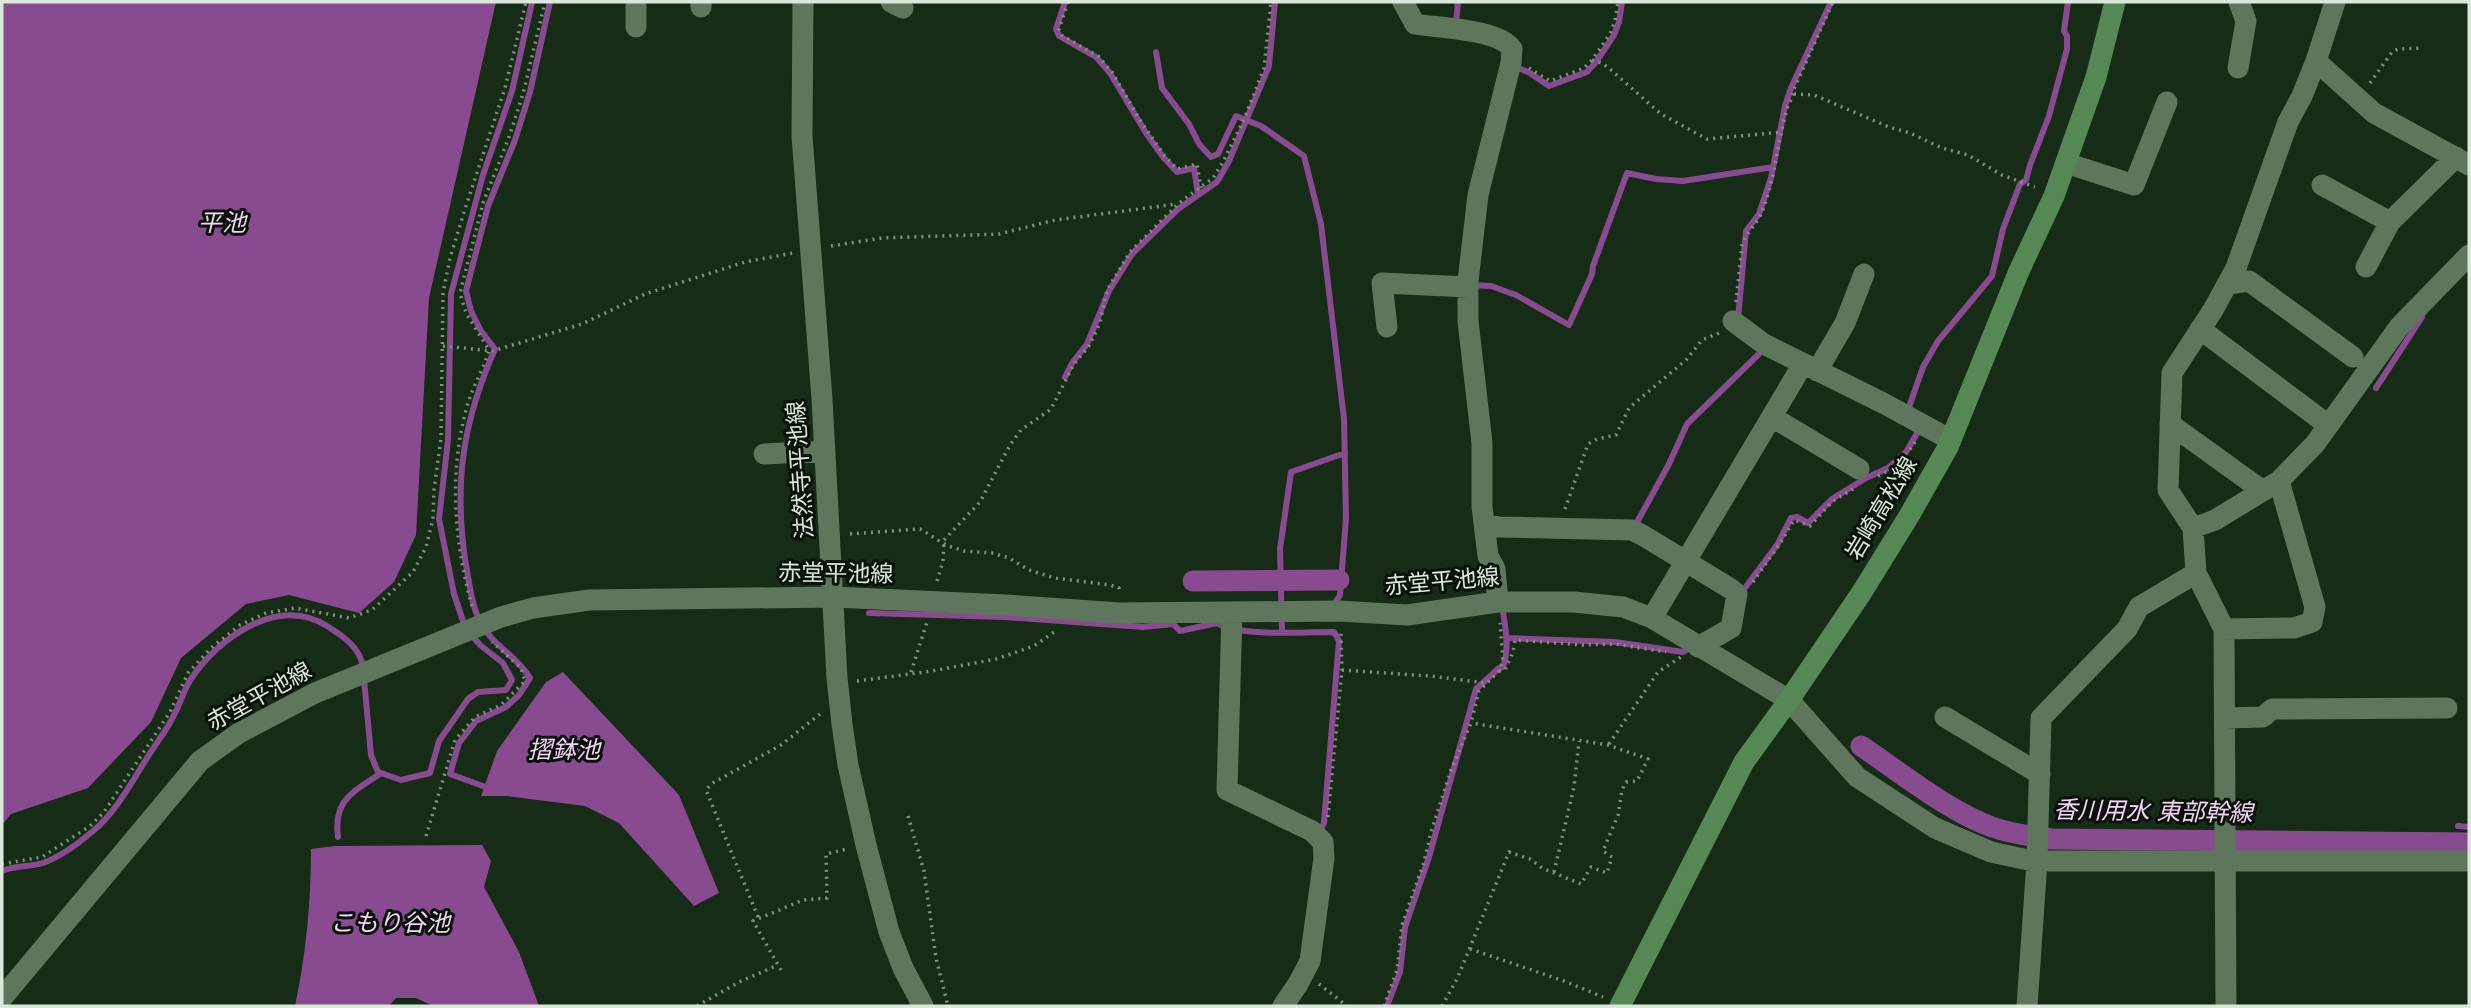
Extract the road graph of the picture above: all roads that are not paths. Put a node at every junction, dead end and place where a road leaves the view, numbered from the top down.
1 (636, 2) edge
2 (803, 2) edge
3 (1403, 2) edge
4 (2115, 2) edge
5 (2239, 2) edge
6 (2335, 2) edge
7 (636, 27) dead end
8 (2316, 61) junction
9 (2238, 68) dead end
10 (2167, 102) dead end
11 (2463, 161) edge
12 (2066, 163) junction
13 (2322, 185) dead end
14 (2390, 222) junction
15 (2469, 255) edge
16 (2366, 267) dead end
17 (1864, 274) dead end
18 (2227, 284) junction
19 (1468, 287) junction
20 (1733, 321) road end
21 (1387, 327) dead end
22 (2200, 329) junction
23 (2353, 357) dead end
24 (1810, 367) junction
25 (1772, 417) junction
26 (2170, 424) junction
27 (2328, 425) junction
28 (1951, 440) junction
29 (825, 451) junction
30 (764, 454) dead end
31 (1863, 478) road end
32 (2271, 486) junction
33 (1485, 524) junction
34 (2193, 528) junction
35 (1687, 562) junction
36 (2196, 572) junction
37 (834, 597) junction
38 (1498, 602) junction
39 (1232, 612) junction
40 (1652, 618) junction
41 (2224, 629) junction
42 (1698, 647) junction
43 (1789, 700) junction
44 (2447, 708) dead end
45 (1945, 717) dead end
46 (2225, 718) junction
47 (2039, 774) junction
48 (2226, 846) junction
49 (2038, 847) junction
50 (2469, 861) edge
51 (2, 998) edge
52 (1620, 1005) edge
53 (923, 1006) edge
54 (1283, 1006) edge
55 (2027, 1006) edge
56 (2226, 1006) edge

1 - 7 street
2 - 29 street, 法然寺平池線
3 - 19 street
4 - 12 main road, 岩崎高松線
5 - 9 street
6 - 8 street
8 - 11 street
8 - 18 street
10 - 12 street
11 - 14 street
12 - 28 main road, 岩崎高松線
13 - 14 street
14 - 16 street
15 - 27 street
17 - 24 street
18 - 22 street
18 - 23 street
19 - 21 street
19 - 33 street
20 - 24 street
22 - 26 street
22 - 27 street
24 - 25 street
24 - 28 street
25 - 31 street
25 - 35 street
26 - 32 street
26 - 34 street
27 - 32 street
28 - 43 main road, 岩崎高松線
29 - 30 street
29 - 37 street, 法然寺平池線
32 - 34 street
32 - 41 street
33 - 35 street
33 - 38 street
34 - 36 street
35 - 40 street
35 - 42 street
36 - 41 street
36 - 47 street
37 - 39 street, 赤堂平池線
37 - 51 street, 赤堂平池線
37 - 53 street, 法然寺平池線
38 - 39 street, 赤堂平池線
38 - 40 street, 赤堂平池線
39 - 54 street
40 - 42 street, 赤堂平池線
41 - 46 street
42 - 43 street, 赤堂平池線
43 - 49 street, 赤堂平池線
43 - 52 main road, 岩崎高松線
44 - 46 street
45 - 47 street
46 - 48 street
47 - 49 street
48 - 49 street, 赤堂平池線
48 - 50 street, 赤堂平池線
48 - 56 street
49 - 55 street

